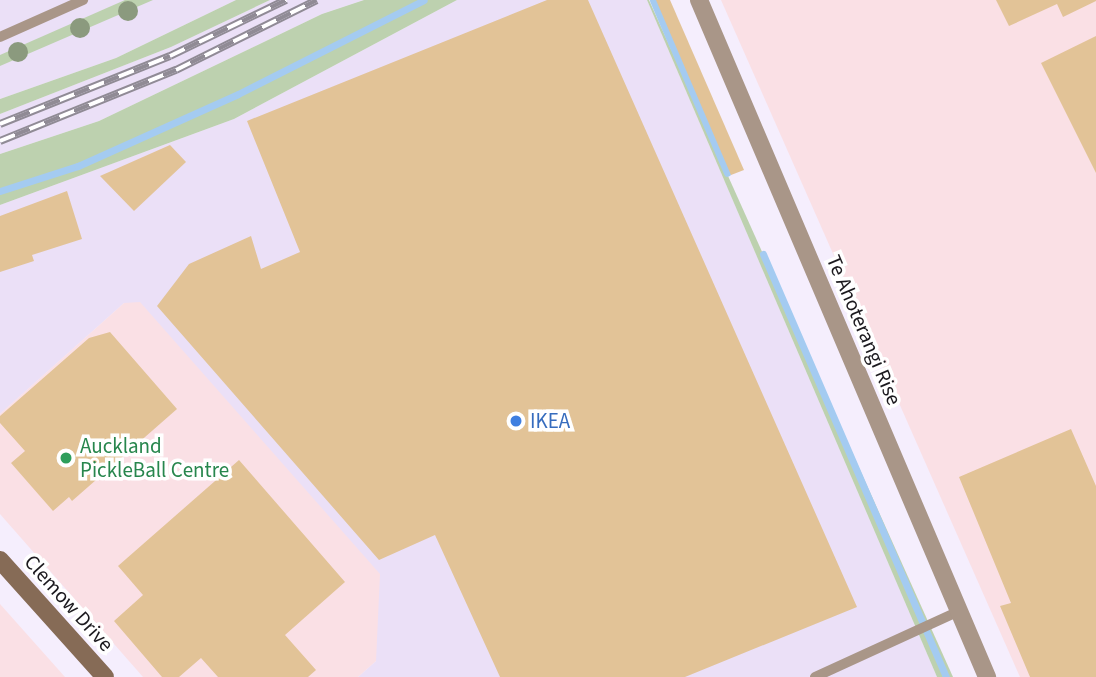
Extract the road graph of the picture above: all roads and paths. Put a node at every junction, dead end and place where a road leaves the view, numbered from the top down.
1 (83, 0) edge
2 (699, 0) edge
3 (0, 37) edge
4 (0, 560) edge
5 (959, 611) junction
6 (104, 677) edge
7 (815, 677) edge
8 (987, 677) edge

1 - 3 lane
2 - 5 street, Te Ahoterangi Rise
4 - 6 main road, Clemow Drive
5 - 7 lane
5 - 8 street, Te Ahoterangi Rise

